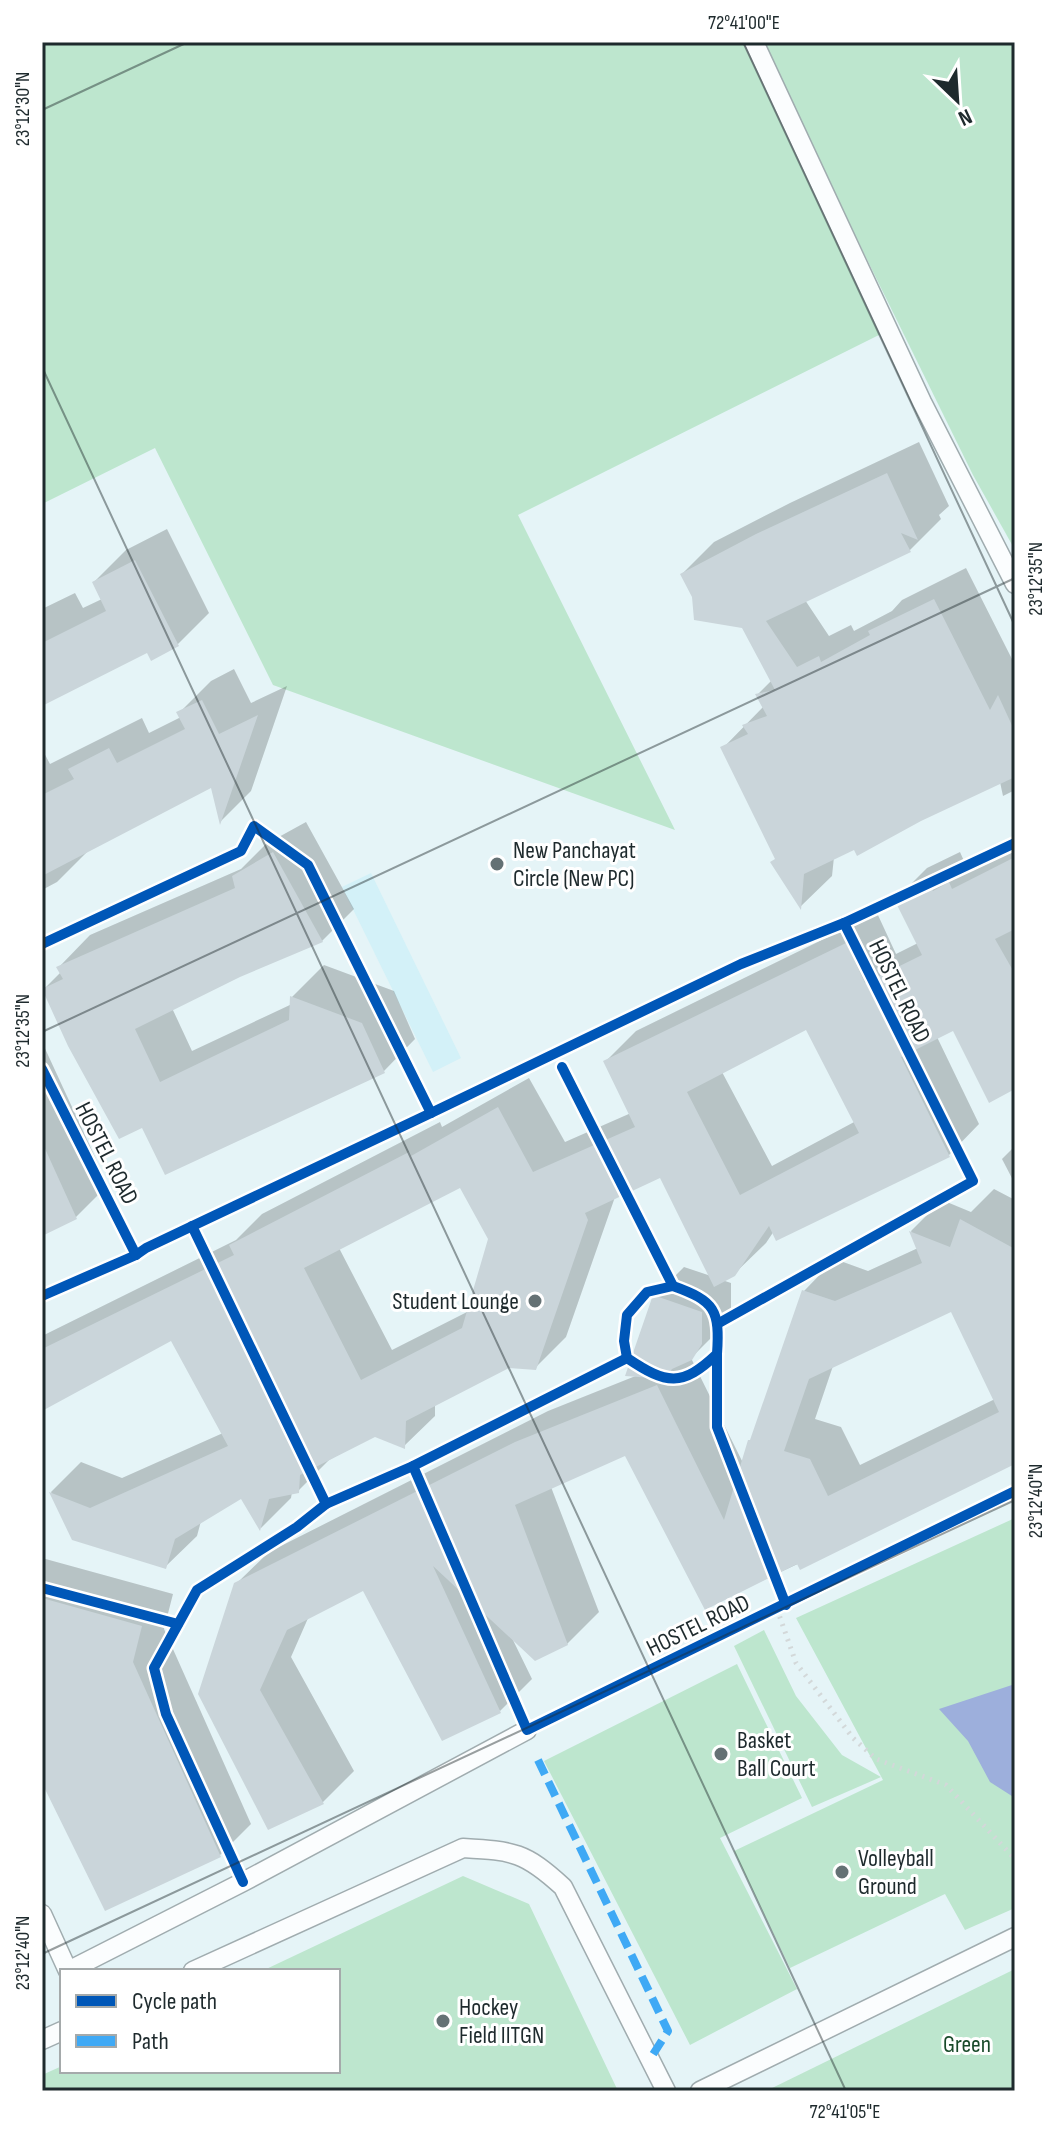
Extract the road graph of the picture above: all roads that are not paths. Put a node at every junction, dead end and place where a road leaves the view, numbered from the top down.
1 (754, 42) edge
2 (1015, 584) edge
3 (527, 1730) dead end
4 (42, 1914) edge
5 (1015, 1937) edge
6 (67, 1969) edge
7 (72, 1969) edge
8 (197, 1969) edge
9 (666, 2091) edge
10 (700, 2091) edge

1 - 2 lane
3 - 7 lane
4 - 6 lane
5 - 10 lane
8 - 9 lane

